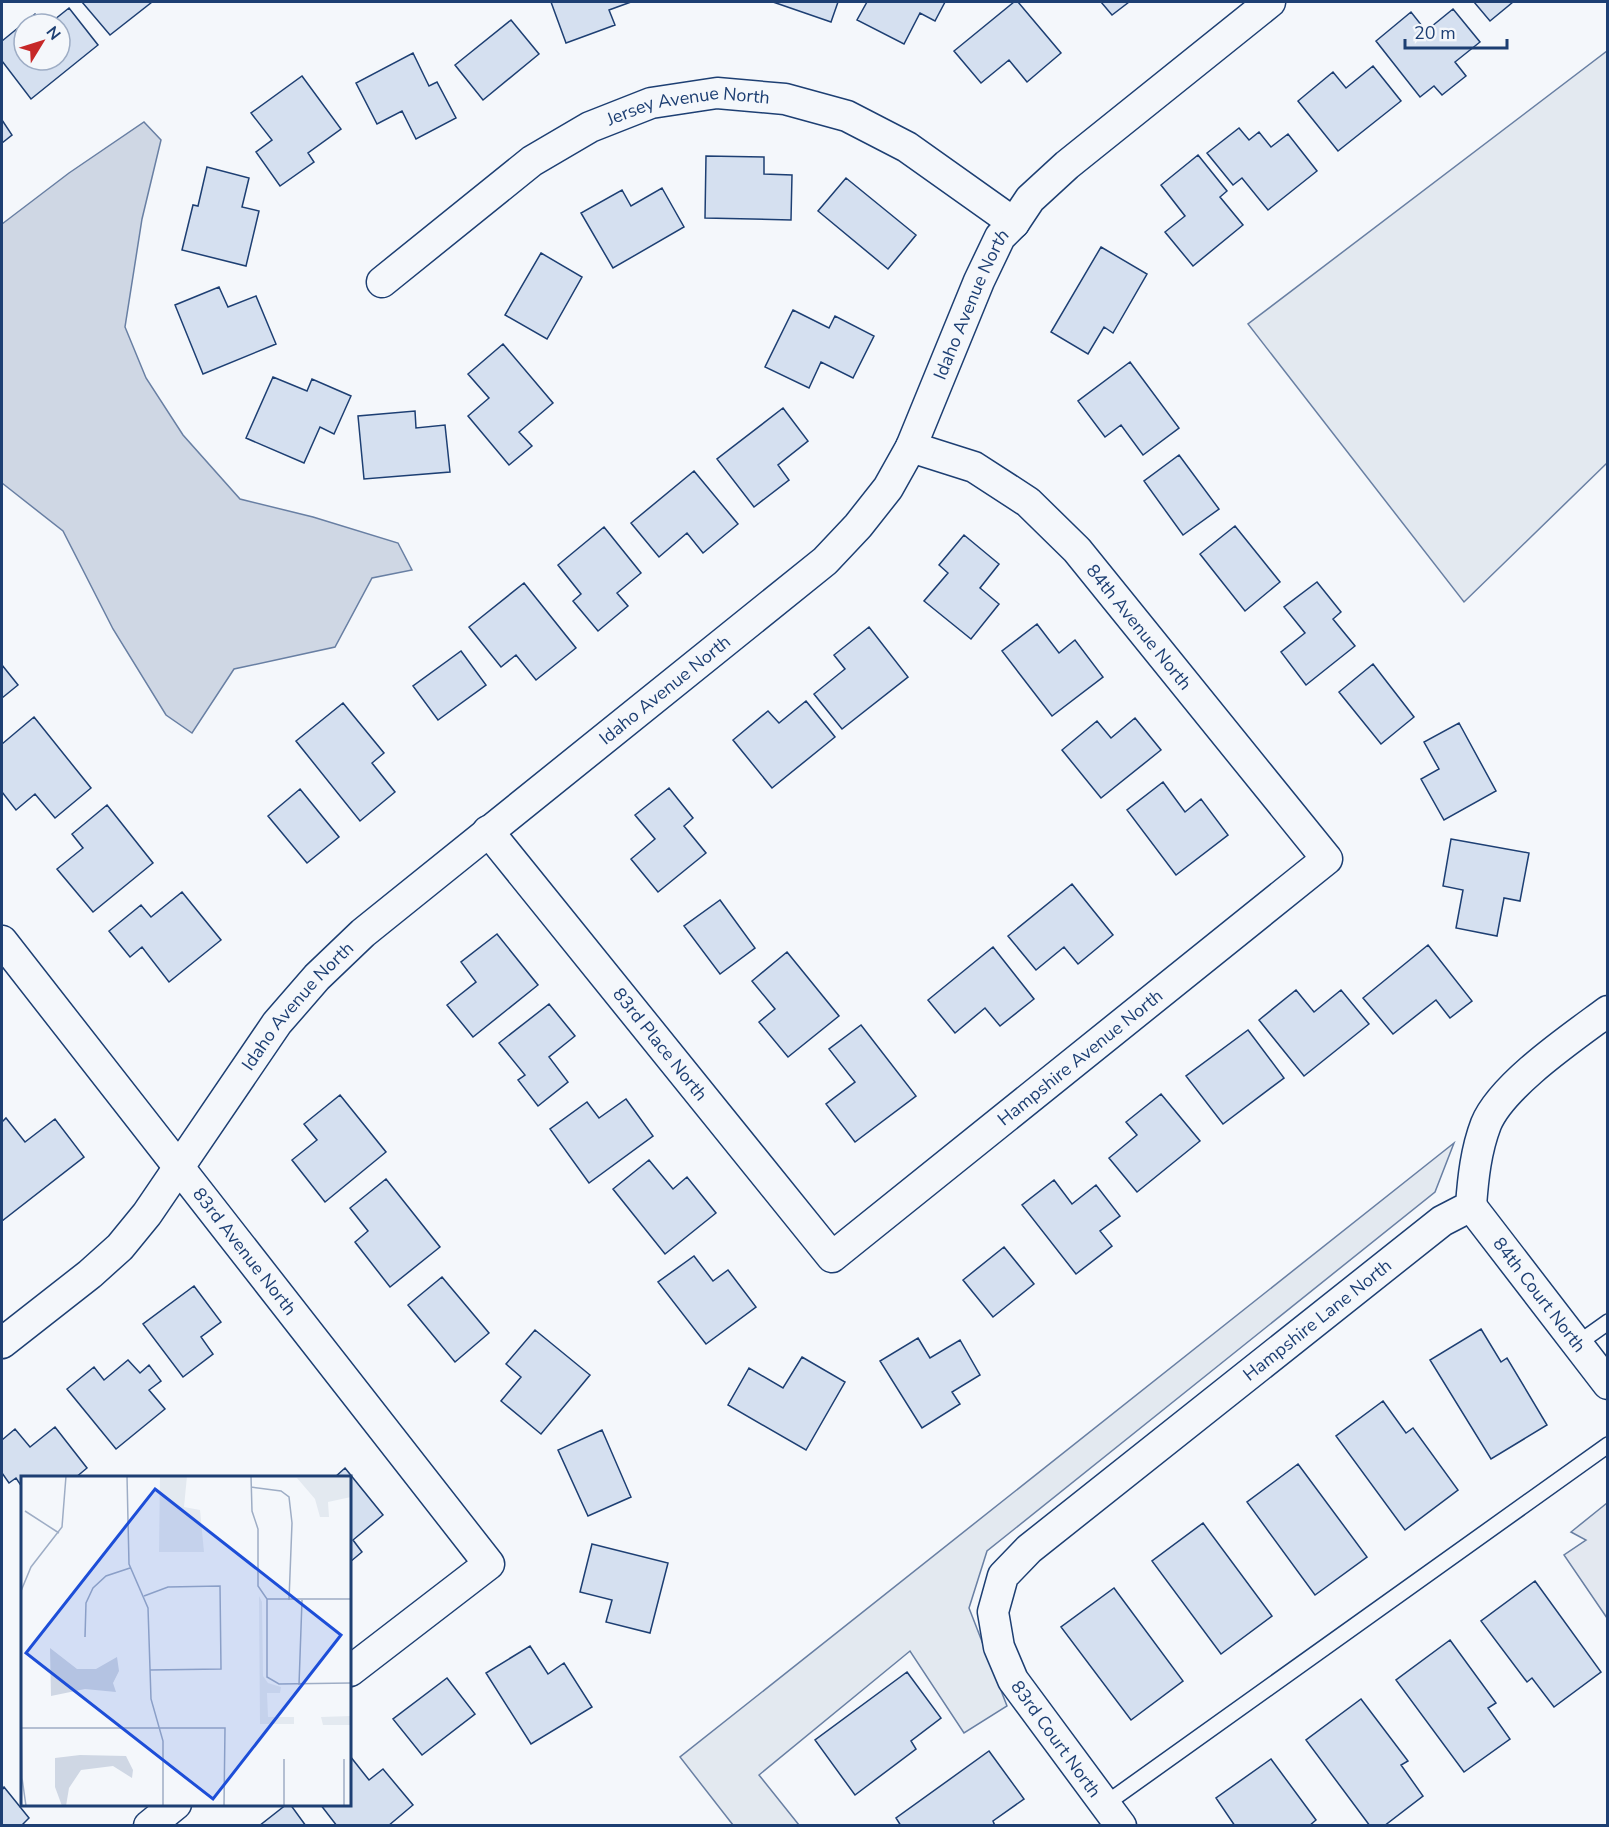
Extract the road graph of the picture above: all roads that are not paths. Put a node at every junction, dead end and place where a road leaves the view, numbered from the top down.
1 (1270, 2) edge
2 (1014, 223) junction
3 (382, 282) dead end
4 (911, 447) junction
5 (488, 831) junction
6 (1327, 859) joint
7 (2, 941) edge
8 (1608, 1011) edge
9 (178, 1167) junction
10 (1471, 1206) junction
11 (832, 1257) joint
12 (1608, 1322) edge
13 (2, 1343) edge
14 (1577, 1344) junction
15 (1608, 1384) edge
16 (1608, 1445) edge
17 (993, 1612) joint
18 (351, 1670) edge
19 (174, 1806) edge
20 (1113, 1815) edge
21 (149, 1826) edge

1 - 2 street, Idaho Avenue North
2 - 3 street, Jersey Avenue North
2 - 4 street, Idaho Avenue North
4 - 5 street, Idaho Avenue North
4 - 6 street, 84th Avenue North
5 - 9 street, Idaho Avenue North
5 - 11 street, 83rd Place North
6 - 11 street, Hampshire Avenue North
7 - 9 street, 83rd Avenue North
8 - 10 street
9 - 13 street, Idaho Avenue North
9 - 18 street, 83rd Avenue North
10 - 14 street, 84th Court North
10 - 17 street, Hampshire Lane North
12 - 14 lane
14 - 15 street, 84th Court North
16 - 20 lane
17 - 20 street, 83rd Court North
19 - 21 street

